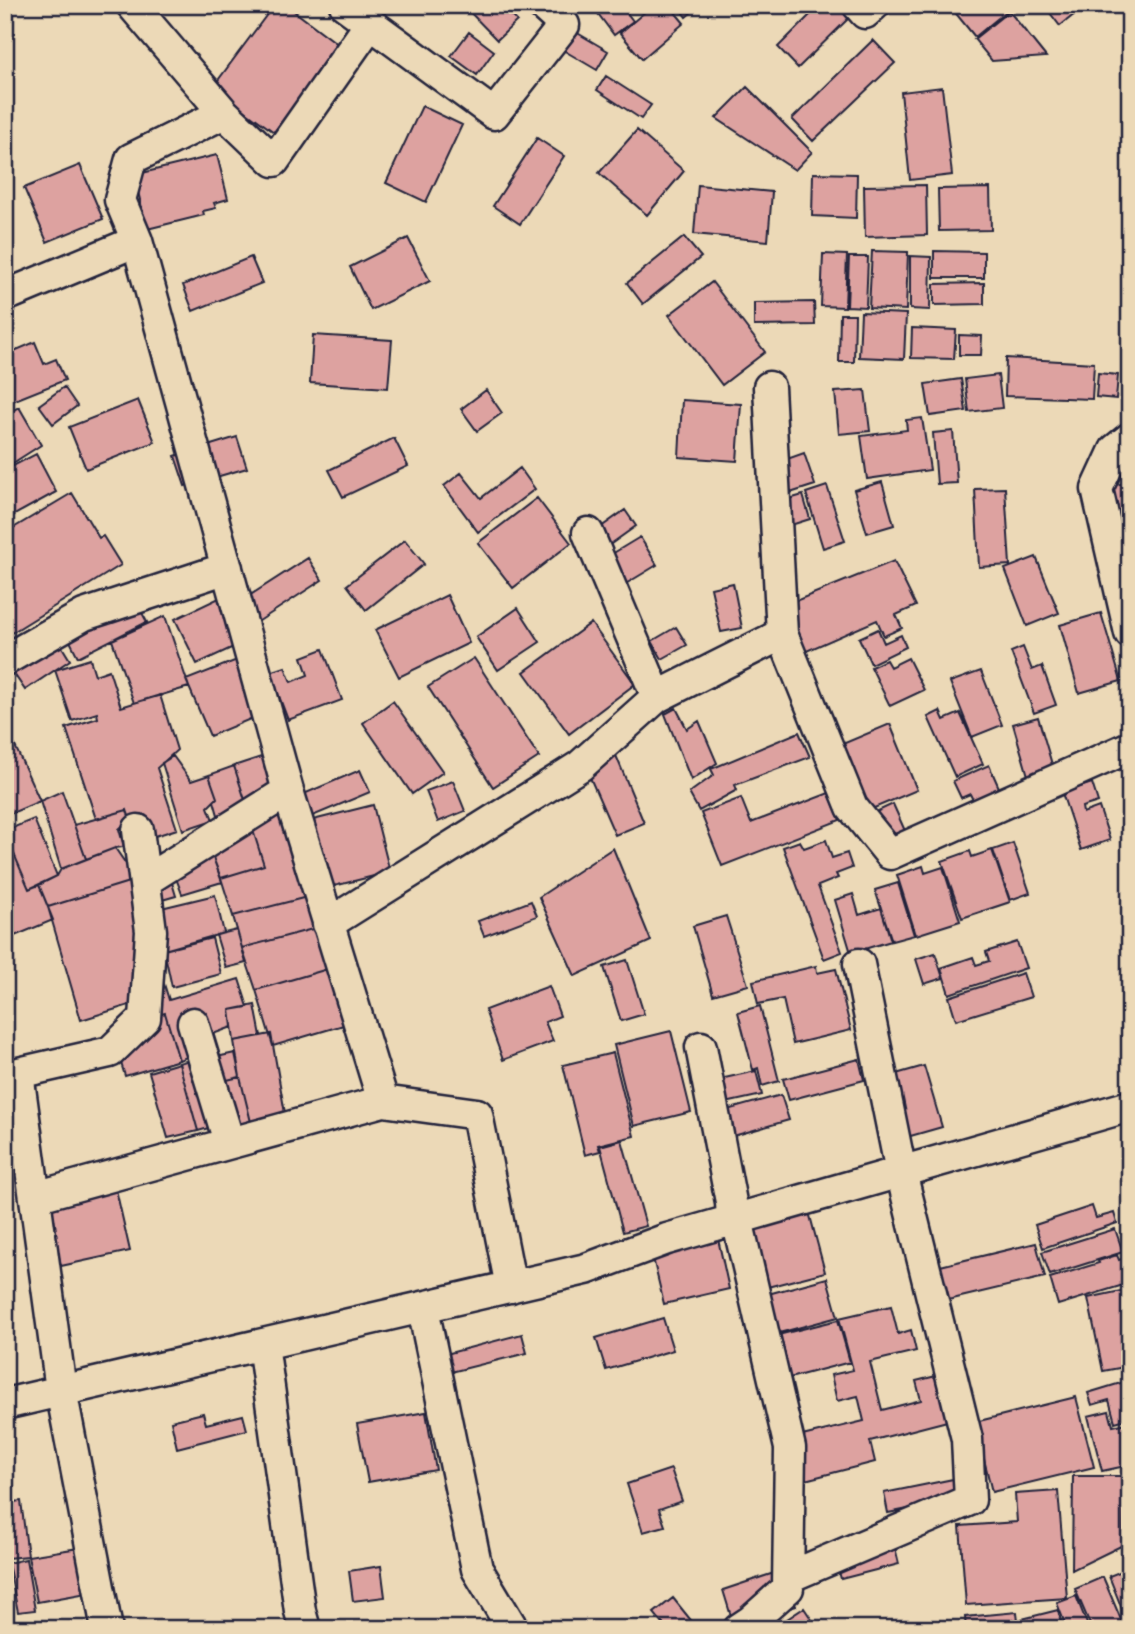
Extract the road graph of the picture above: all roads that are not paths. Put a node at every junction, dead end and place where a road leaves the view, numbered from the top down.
1 (132, 5) edge
2 (345, 5) edge
3 (542, 5) edge
4 (858, 5) edge
5 (874, 5) edge
6 (370, 24) junction
7 (224, 113) junction
8 (137, 241) junction
9 (5, 296) edge
10 (769, 387) dead end
11 (1130, 438) edge
12 (588, 533) dead end
13 (226, 568) junction
14 (1130, 633) edge
15 (782, 634) junction
16 (5, 660) edge
17 (657, 696) junction
18 (1130, 747) edge
19 (288, 791) junction
20 (138, 830) dead end
21 (145, 881) junction
22 (328, 924) junction
23 (859, 964) dead end
24 (193, 1023) dead end
25 (701, 1047) dead end
26 (383, 1101) junction
27 (1130, 1106) edge
28 (229, 1142) junction
29 (901, 1172) junction
30 (35, 1197) junction
31 (732, 1220) junction
32 (511, 1287) junction
33 (424, 1308) junction
34 (263, 1344) junction
35 (61, 1390) junction
36 (5, 1404) edge
37 (789, 1577) junction
38 (107, 1629) edge
39 (305, 1629) edge
40 (513, 1629) edge
41 (739, 1629) edge

1 - 7 street
2 - 6 street
3 - 6 street
4 - 5 street
6 - 7 street
7 - 8 street
8 - 9 street
8 - 13 street
10 - 15 street
11 - 14 street
12 - 17 street
13 - 16 street
13 - 19 street
15 - 17 street
15 - 18 street
17 - 22 street
19 - 21 street
19 - 22 street
20 - 21 street
21 - 30 street
22 - 26 street
23 - 29 street
24 - 28 street
25 - 31 street
26 - 28 street
26 - 32 street
27 - 29 street
28 - 30 street
29 - 31 street
29 - 37 street
30 - 35 street
31 - 32 street
31 - 37 street
32 - 33 street
33 - 34 street
33 - 40 street
34 - 35 street
34 - 39 street
35 - 36 street
35 - 38 street
37 - 41 street

